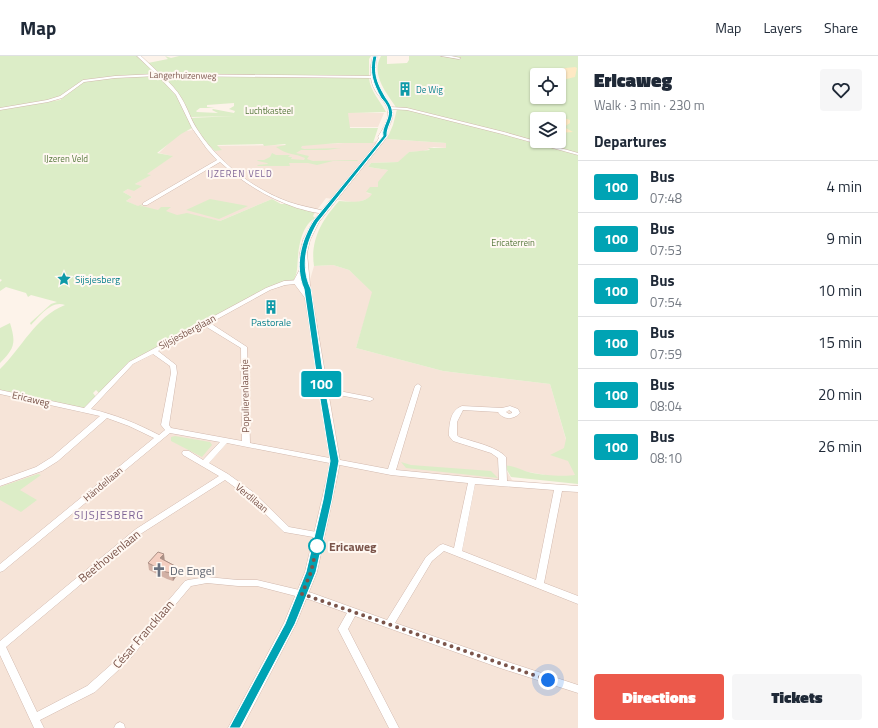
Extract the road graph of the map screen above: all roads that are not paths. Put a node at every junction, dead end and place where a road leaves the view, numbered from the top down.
1 (139, 56) edge
2 (375, 56) edge
3 (443, 56) edge
4 (459, 58) dead end
5 (158, 75) junction
6 (374, 77) junction
7 (390, 108) junction
8 (0, 109) edge
9 (578, 154) edge
10 (220, 160) junction
11 (145, 204) dead end
12 (323, 212) junction
13 (301, 282) junction
14 (205, 323) junction
15 (153, 351) junction
16 (418, 386) dead end
17 (0, 392) edge
18 (322, 393) junction
19 (370, 399) dead end
20 (86, 410) junction
21 (502, 410) dead end
22 (106, 415) junction
23 (170, 430) junction
24 (159, 438) junction
25 (226, 440) junction
26 (246, 444) junction
27 (186, 453) dead end
28 (335, 461) junction
29 (204, 463) junction
30 (391, 472) junction
31 (225, 476) junction
32 (472, 480) junction
33 (503, 482) junction
34 (0, 483) edge
35 (559, 487) junction
36 (578, 489) edge
37 (319, 535) junction
38 (457, 553) junction
39 (0, 568) edge
40 (539, 585) junction
41 (302, 594) junction
42 (578, 600) edge
43 (353, 611) junction
44 (389, 625) junction
45 (0, 646) edge
46 (578, 690) edge
47 (34, 718) junction
48 (39, 728) edge
49 (235, 728) edge
50 (394, 728) edge

1 - 5 street
2 - 6 main road
3 - 4 street
5 - 6 street, Langerhuizenweg
5 - 8 street, Langerhuizenweg
5 - 10 street
6 - 7 main road
7 - 9 street
7 - 12 main road
10 - 11 street
10 - 12 street
12 - 13 main road
13 - 14 street, Sijsjesberglaan
13 - 18 main road
14 - 15 street, Sijsjesberglaan
14 - 26 street, Populierenlaantje
15 - 20 street, Sijsjesberglaan
15 - 23 street
16 - 30 street
17 - 20 street, Ericaweg
18 - 19 street
18 - 28 main road
20 - 22 street, Ericaweg
21 - 33 street
22 - 24 street, Ericaweg
22 - 34 street
23 - 24 street, Händellaan
23 - 25 street
24 - 39 street, Händellaan
25 - 26 street
25 - 29 street
26 - 28 street
27 - 29 street, Verdilaan
28 - 30 street
28 - 37 main road
29 - 31 street, Verdilaan
30 - 32 street
31 - 37 street, Verdilaan
31 - 45 street, Beethovenlaan
32 - 33 street
32 - 38 street
33 - 35 street
35 - 36 street
35 - 40 street
37 - 41 main road
38 - 40 street
38 - 44 street
40 - 42 street
41 - 43 street
41 - 47 street, César Francklaan
41 - 49 main road
43 - 44 street
43 - 50 street
44 - 46 street
45 - 47 street
47 - 48 street

